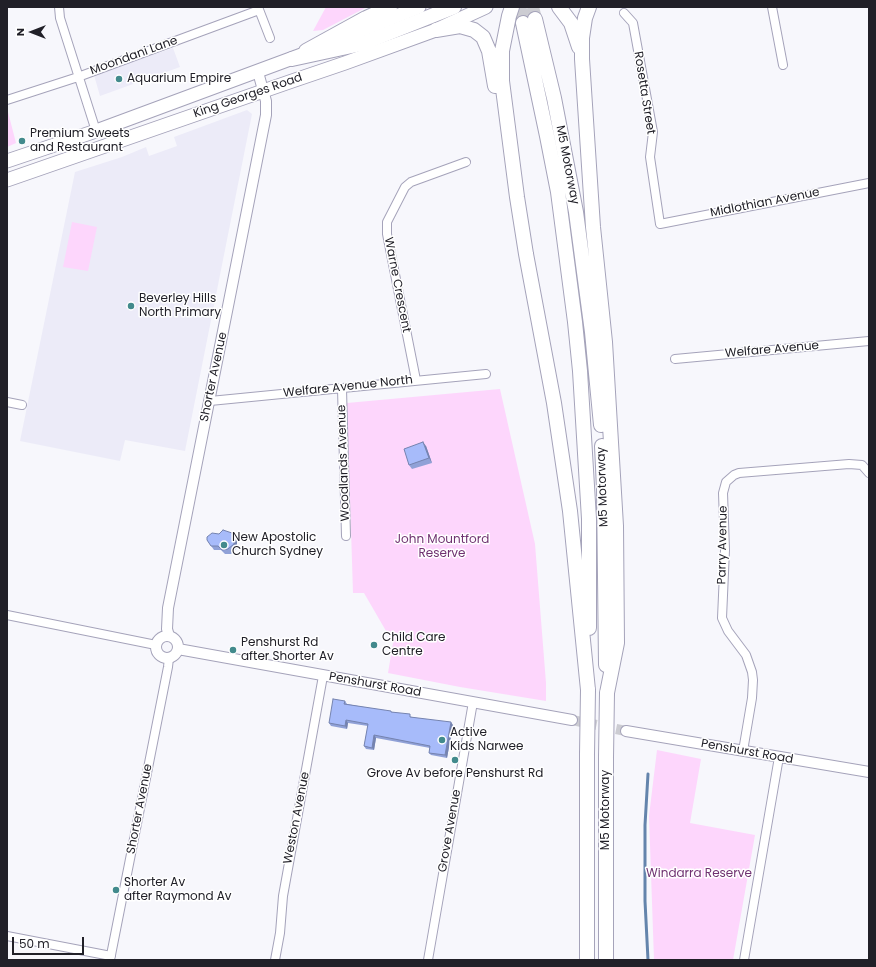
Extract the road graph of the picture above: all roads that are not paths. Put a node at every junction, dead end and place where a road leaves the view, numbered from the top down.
1 (59, 7) edge
2 (390, 7) edge
3 (419, 7) edge
4 (454, 7) edge
5 (486, 7) edge
6 (512, 7) edge
7 (559, 7) edge
8 (589, 7) edge
9 (772, 7) edge
10 (259, 9) edge
11 (624, 13) dead end
12 (436, 30) junction
13 (270, 38) dead end
14 (292, 59) junction
15 (582, 59) junction
16 (783, 65) dead end
17 (258, 72) junction
18 (78, 77) junction
19 (264, 91) junction
20 (7, 100) edge
21 (96, 131) junction
22 (7, 161) edge
23 (466, 162) dead end
24 (7, 180) edge
25 (869, 183) edge
26 (516, 197) junction
27 (660, 224) joint
28 (869, 341) edge
29 (675, 359) dead end
30 (486, 374) dead end
31 (416, 380) junction
32 (342, 389) junction
33 (210, 400) junction
34 (7, 402) edge
35 (22, 405) dead end
36 (869, 473) edge
37 (346, 536) dead end
38 (7, 615) edge
39 (169, 636) junction
40 (156, 645) junction
41 (178, 649) junction
42 (169, 658) junction
43 (323, 676) junction
44 (588, 690) junction
45 (607, 694) junction
46 (473, 702) junction
47 (572, 720) tunnel mouth
48 (626, 731) tunnel mouth
49 (743, 751) junction
50 (780, 758) junction
51 (869, 772) edge
52 (7, 936) edge
53 (110, 958) edge
54 (275, 960) edge
55 (428, 960) edge
56 (587, 960) edge
57 (606, 960) edge
58 (744, 960) edge

1 - 18 street
2 - 14 highway
3 - 14 highway, King Georges Road
4 - 14 highway
5 - 12 highway, King Georges Road
6 - 26 highway
7 - 15 highway
8 - 15 highway
9 - 16 street
10 - 13 street
10 - 18 street, Moondani Lane
11 - 27 street, Rosetta Street
12 - 19 highway, King Georges Road
12 - 26 highway
14 - 17 highway, King Georges Road
15 - 45 highway
17 - 19 street, Shorter Avenue
17 - 21 highway, King Georges Road
18 - 20 street, Moondani Lane
18 - 21 street
19 - 24 highway, King Georges Road
19 - 33 street, Shorter Avenue
21 - 22 highway, King Georges Road
23 - 31 street, Warne Crescent
25 - 27 street, Midlothian Avenue
26 - 44 highway
28 - 29 street, Welfare Avenue
30 - 31 street, Welfare Avenue North
31 - 32 street, Welfare Avenue North
32 - 33 street, Welfare Avenue North
32 - 37 street, Woodlands Avenue
33 - 39 street, Shorter Avenue
34 - 35 street
36 - 49 street, Parry Avenue
38 - 40 street
39 - 40 street
39 - 41 street
40 - 42 street
41 - 42 street
41 - 43 street, Penshurst Road
42 - 53 street, Shorter Avenue
43 - 46 street, Penshurst Road
43 - 54 street, Weston Avenue
44 - 45 highway, M5 Motorway
44 - 56 highway, M5 Motorway, bridge
45 - 57 highway, M5 Motorway, bridge
46 - 47 street, Penshurst Road
46 - 55 street, Grove Avenue
48 - 49 street, Penshurst Road
49 - 50 street, Penshurst Road
50 - 51 street, Penshurst Road
50 - 58 street
52 - 53 street

